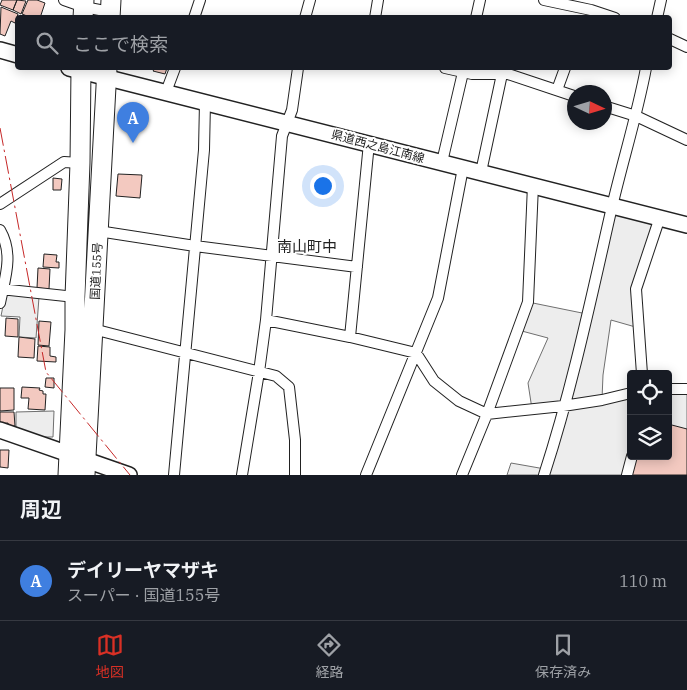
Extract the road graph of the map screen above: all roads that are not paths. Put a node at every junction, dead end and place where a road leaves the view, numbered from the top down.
1 (64, 0) edge
2 (200, 0) edge
3 (310, 0) edge
4 (378, 0) edge
5 (480, 0) edge
6 (544, 0) edge
7 (661, 0) edge
8 (84, 8) edge
9 (112, 12) edge
10 (195, 15) edge
11 (306, 15) edge
12 (376, 15) edge
13 (477, 15) edge
14 (600, 15) edge
15 (658, 15) edge
16 (672, 39) edge
17 (687, 47) edge
18 (0, 50) edge
19 (15, 54) edge
20 (77, 70) edge
21 (92, 70) edge
22 (174, 70) edge
23 (298, 70) edge
24 (464, 70) edge
25 (564, 70) edge
26 (646, 70) edge
27 (107, 72) edge
28 (502, 74) junction
29 (557, 90) junction
30 (166, 92) junction
31 (567, 94) edge
32 (205, 102) junction
33 (612, 108) edge
34 (636, 116) junction
35 (288, 122) junction
36 (687, 140) edge
37 (369, 143) junction
38 (442, 162) junction
39 (80, 163) junction
40 (464, 168) junction
41 (481, 172) junction
42 (533, 185) junction
43 (0, 204) edge
44 (612, 205) junction
45 (660, 217) junction
46 (687, 225) edge
47 (0, 230) edge
48 (98, 231) junction
49 (195, 246) junction
50 (272, 255) junction
51 (357, 266) junction
52 (1, 289) edge
53 (75, 297) junction
54 (0, 303) edge
55 (266, 320) junction
56 (93, 328) junction
57 (350, 337) junction
58 (184, 353) junction
59 (416, 353) junction
60 (642, 370) edge
61 (259, 372) junction
62 (672, 389) edge
63 (687, 389) edge
64 (627, 393) edge
65 (563, 406) junction
66 (487, 414) junction
67 (0, 430) edge
68 (631, 460) edge
69 (80, 463) edge
70 (68, 475) edge
71 (129, 475) edge
72 (174, 475) edge
73 (242, 475) edge
74 (295, 475) edge
75 (366, 475) edge
76 (462, 475) edge
77 (544, 475) edge
78 (627, 475) edge

1 - 8 street
2 - 10 street
3 - 11 street
4 - 12 street
5 - 13 street
6 - 14 street
7 - 15 street
8 - 9 street
16 - 17 street
18 - 19 main road
20 - 39 highway, 国道155号
21 - 27 main road, 県道西之島江南線
22 - 30 street
23 - 35 street
24 - 28 street
24 - 38 street
25 - 29 street
26 - 34 street
27 - 30 main road, 県道西之島江南線
27 - 48 highway, 国道155号
28 - 29 street
28 - 41 street
29 - 31 street
30 - 32 main road, 県道西之島江南線
32 - 35 main road, 県道西之島江南線
32 - 49 street
33 - 34 street
34 - 36 street
34 - 44 street
35 - 37 main road, 県道西之島江南線
35 - 50 street
37 - 38 main road, 県道西之島江南線
37 - 51 street
38 - 40 main road, 県道西之島江南線
39 - 43 street
39 - 53 highway, 国道155号
40 - 41 main road, 県道西之島江南線
40 - 59 street
41 - 42 main road, 県道西之島江南線
42 - 44 main road, 県道西之島江南線
42 - 66 street
44 - 45 main road, 県道西之島江南線
44 - 65 street
45 - 46 main road, 県道西之島江南線
45 - 60 street
47 - 52 street
48 - 49 street
48 - 56 highway, 国道155号
49 - 50 street
49 - 58 street
50 - 51 street
50 - 55 street
51 - 57 street
52 - 53 street
52 - 54 street
53 - 69 highway, 国道155号
55 - 57 street
55 - 61 street
56 - 58 street
56 - 69 highway, 国道155号
57 - 59 street
58 - 61 street
58 - 72 street
59 - 66 street
59 - 75 street
61 - 73 street
61 - 74 street
62 - 63 street
64 - 65 street
65 - 66 street
65 - 77 street
66 - 76 street
67 - 69 main road
68 - 78 street
69 - 70 highway, 国道155号
69 - 71 main road

